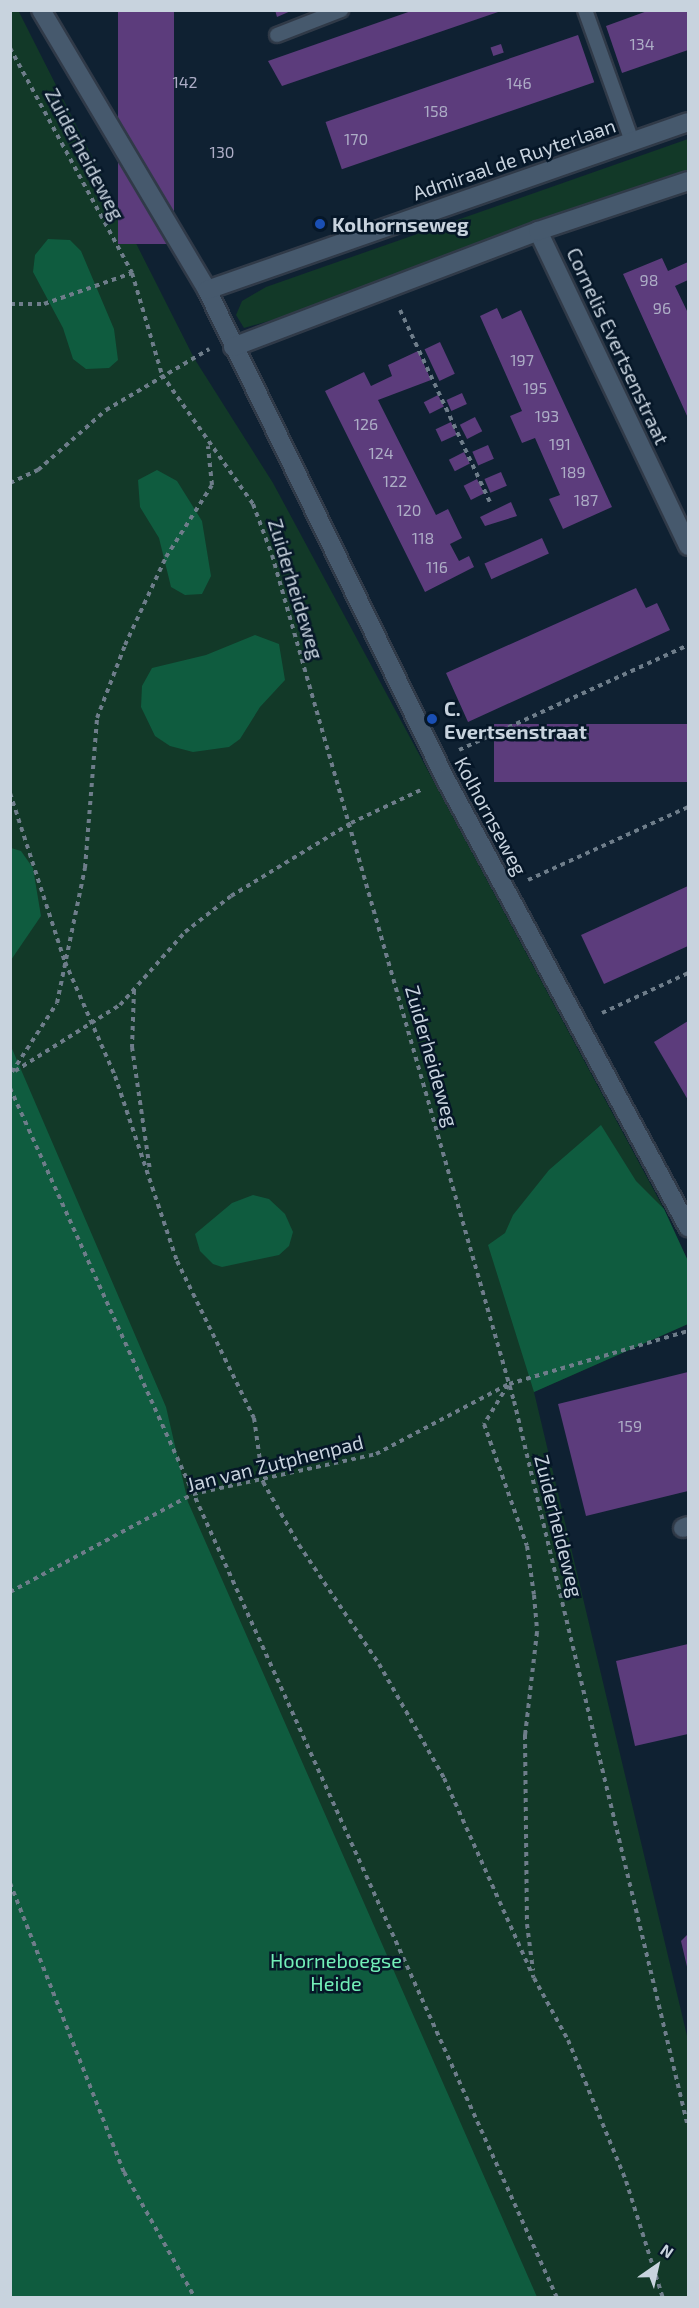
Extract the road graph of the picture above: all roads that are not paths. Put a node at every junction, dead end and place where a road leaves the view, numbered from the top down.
1 (41, 10) edge
2 (341, 10) edge
3 (585, 10) edge
4 (277, 35) dead end
5 (688, 122) edge
6 (632, 141) junction
7 (688, 181) edge
8 (538, 231) junction
9 (207, 290) junction
10 (230, 343) junction
11 (686, 536) edge
12 (688, 1227) edge

1 - 9 street, Kolhornseweg
2 - 4 lane
3 - 6 lane, Admiraal de Ruyterlaan
5 - 6 street, Admiraal de Ruyterlaan
6 - 9 street, Admiraal de Ruyterlaan
7 - 8 street
8 - 10 street
8 - 11 street, Cornelis Evertsenstraat
9 - 10 street, Kolhornseweg
10 - 12 street, Kolhornseweg

